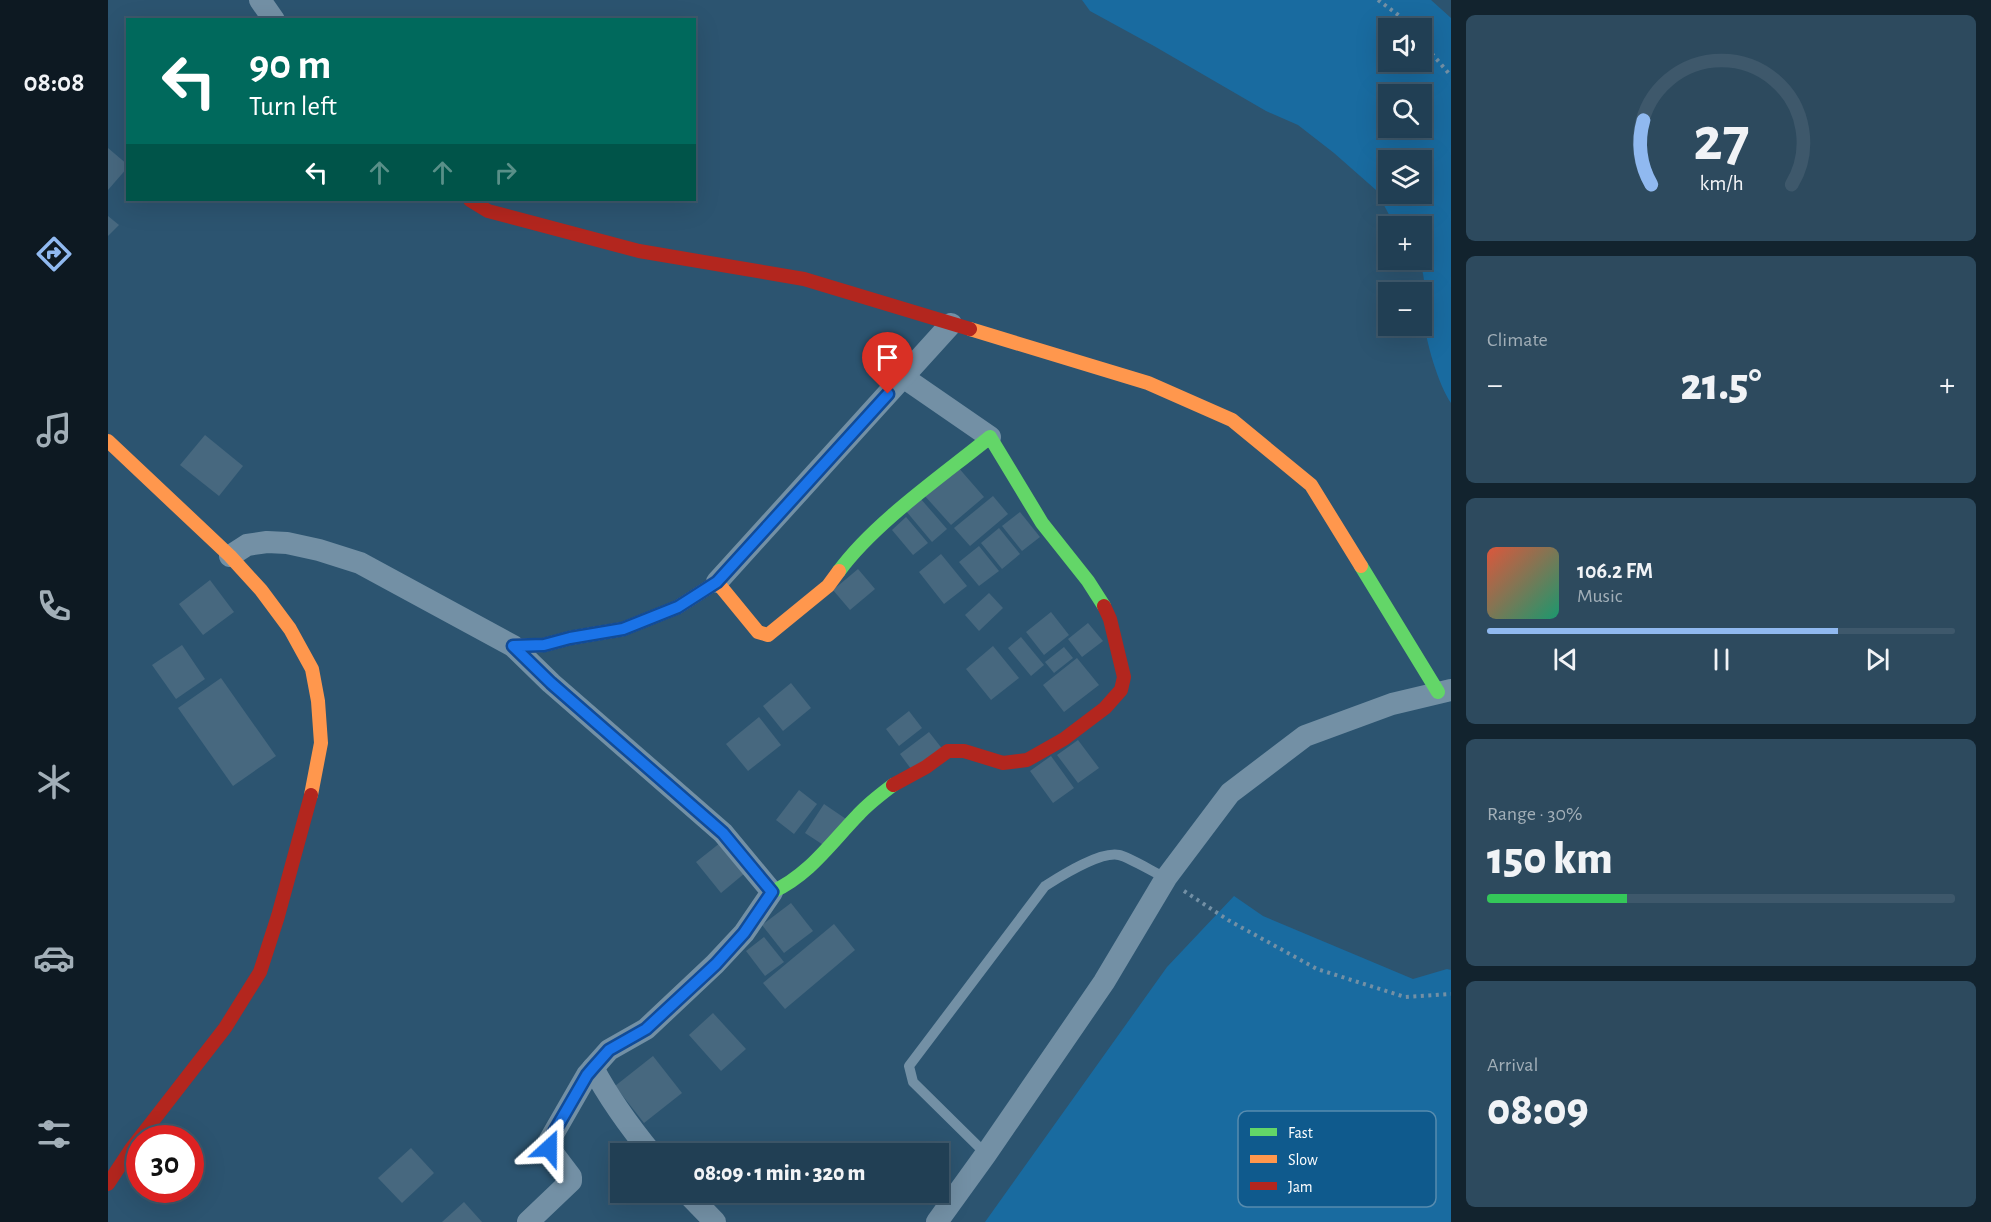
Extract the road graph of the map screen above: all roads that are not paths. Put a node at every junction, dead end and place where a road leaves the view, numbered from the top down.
1 (260, 0) edge
2 (273, 18) edge
3 (472, 201) edge
4 (951, 324) junction
5 (903, 377) junction
6 (990, 437) junction
7 (108, 441) edge
8 (230, 556) junction
9 (717, 582) junction
10 (513, 646) junction
11 (1445, 691) edge
12 (1166, 878) junction
13 (772, 892) junction
14 (593, 1068) junction
15 (643, 1143) edge
16 (986, 1155) junction
17 (108, 1184) edge
18 (697, 1203) edge
19 (528, 1222) edge
20 (715, 1222) edge
21 (937, 1222) edge

1 - 2 street
3 - 4 street
4 - 5 street
4 - 11 street
5 - 6 street
5 - 9 street
6 - 9 street
6 - 13 street
7 - 8 street
8 - 10 street
8 - 17 street
9 - 10 street
10 - 13 street
11 - 12 street
12 - 16 street
12 - 16 lane
13 - 14 street
14 - 15 street
14 - 19 street
16 - 21 street
18 - 20 street

